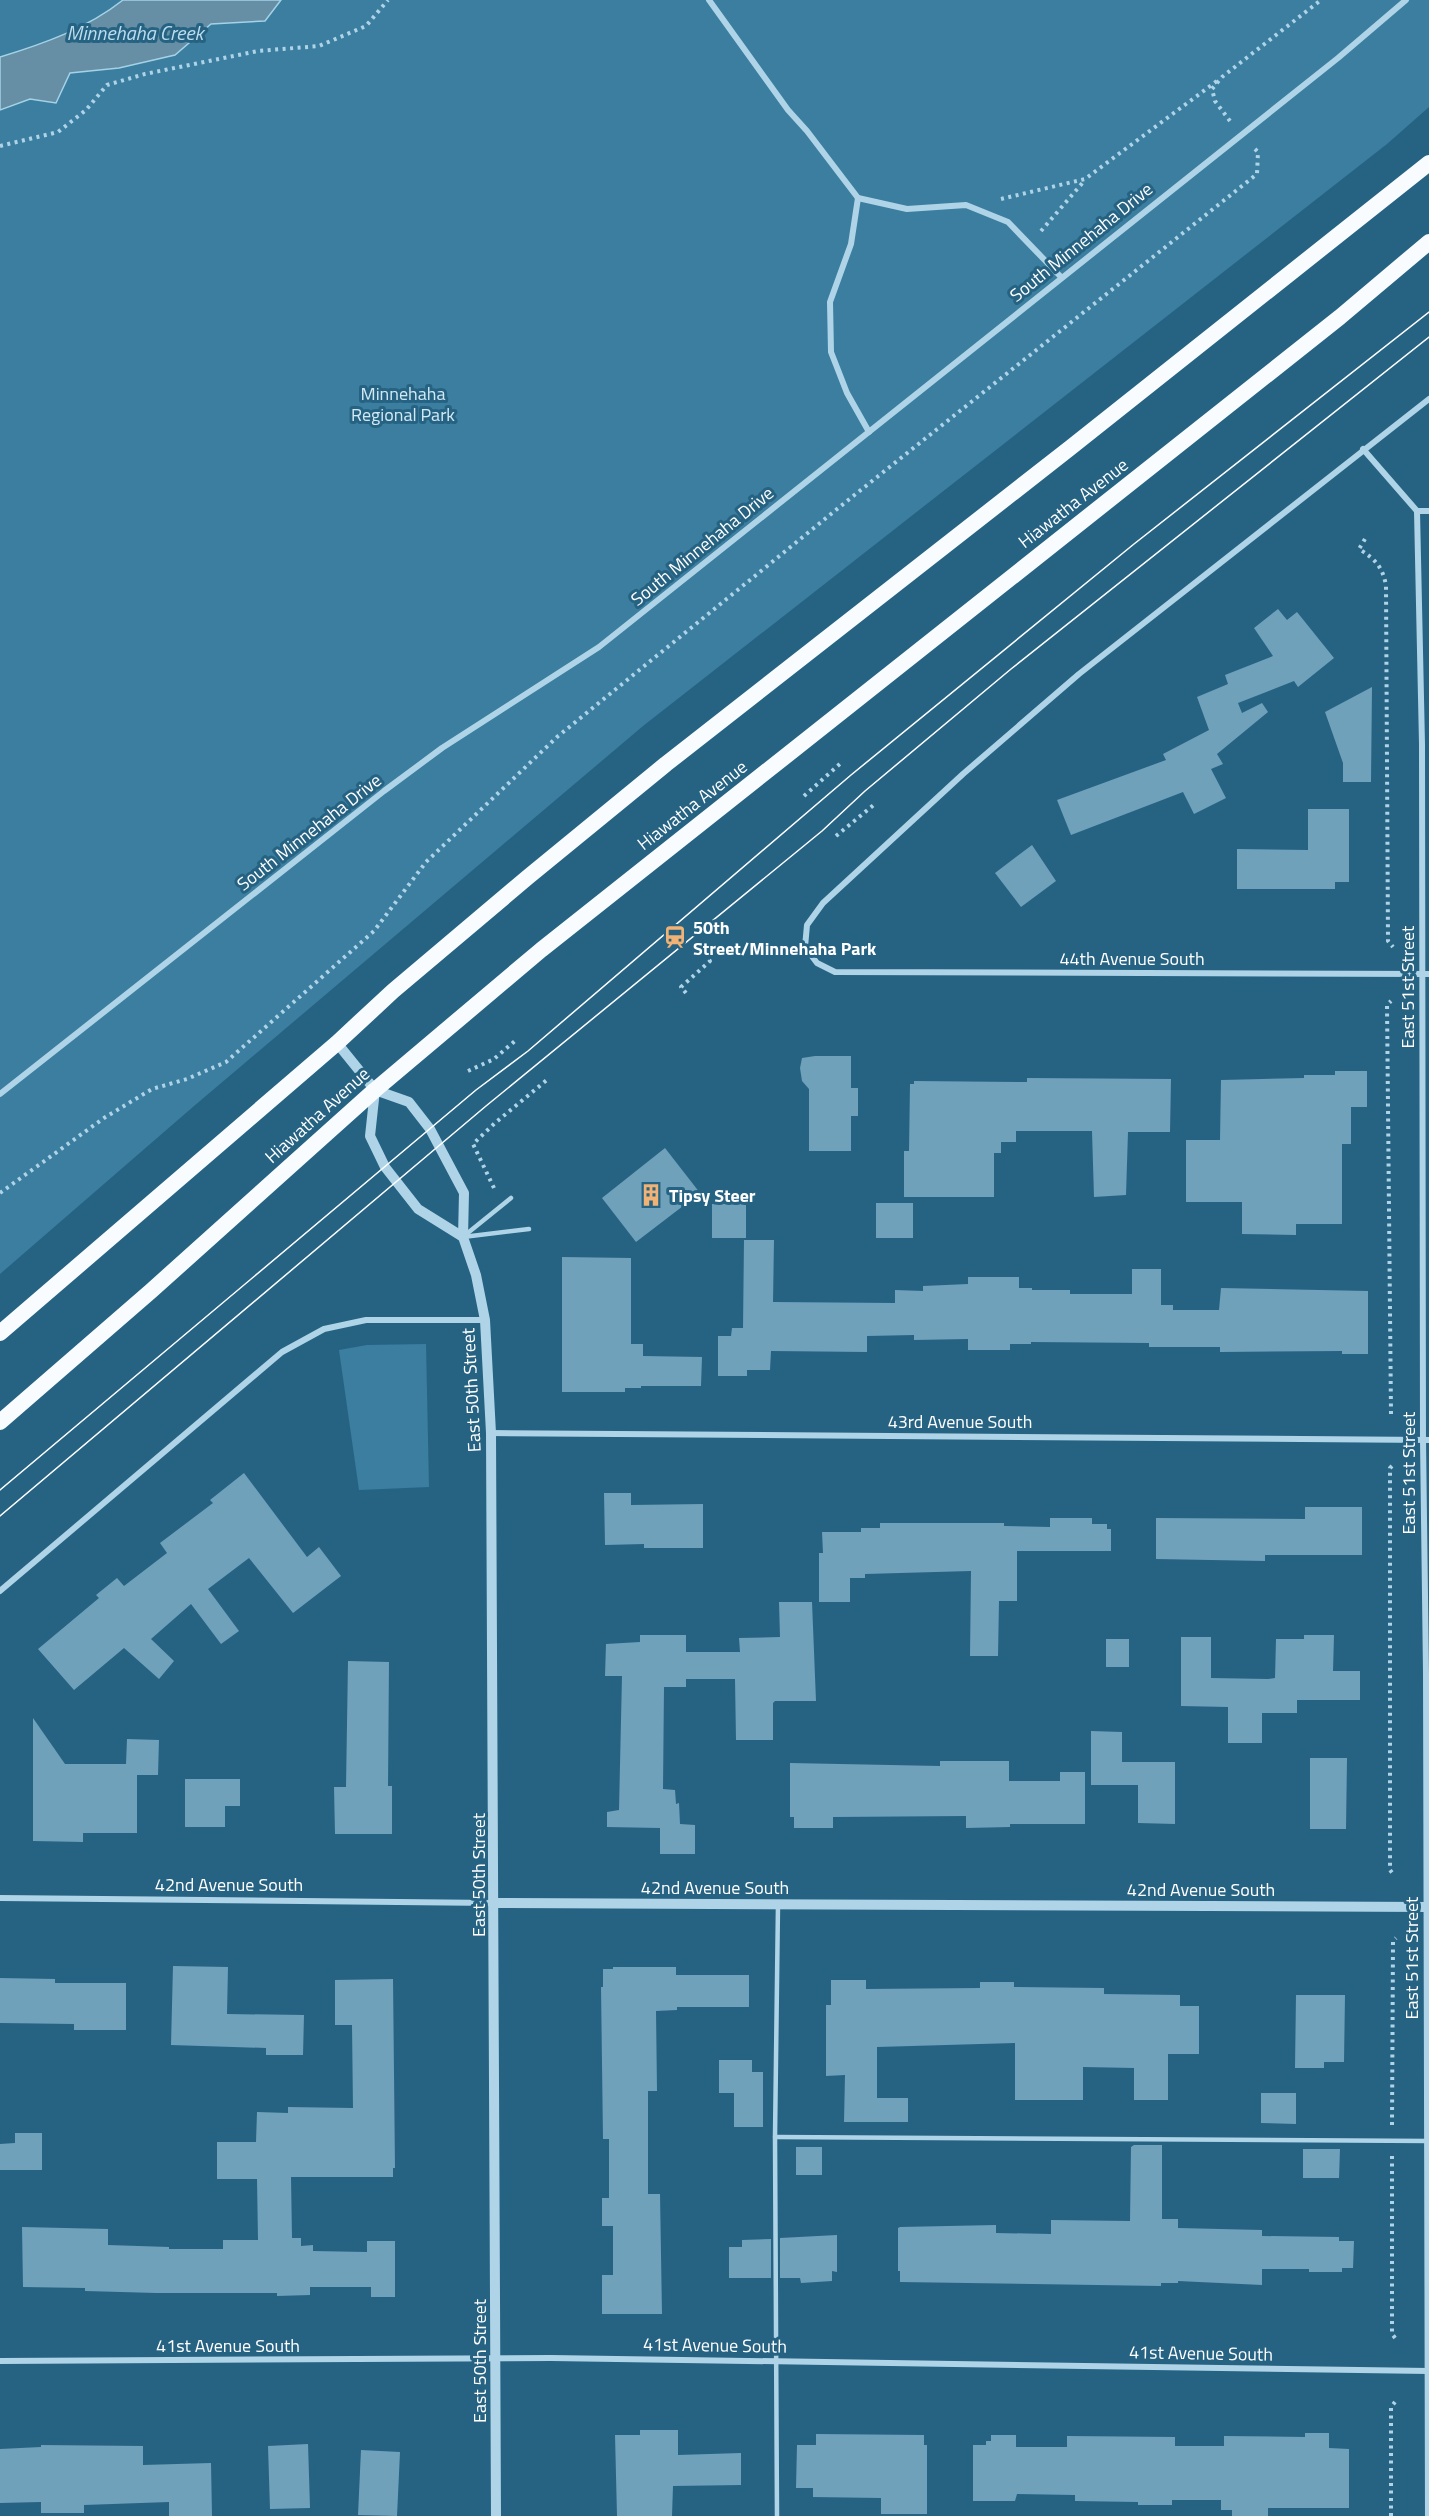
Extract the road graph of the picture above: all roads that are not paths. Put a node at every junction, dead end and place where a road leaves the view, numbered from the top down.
1 (709, 0) edge
2 (1406, 0) edge
3 (1429, 163) edge
4 (858, 198) junction
5 (1429, 242) edge
6 (1061, 277) junction
7 (1429, 399) edge
8 (869, 432) junction
9 (1364, 449) junction
10 (1417, 511) junction
11 (1429, 511) edge
12 (1426, 745) edge
13 (1426, 974) edge
14 (337, 1043) junction
15 (375, 1090) junction
16 (0, 1094) edge
17 (511, 1198) dead end
18 (1426, 1212) edge
19 (529, 1229) dead end
20 (463, 1238) junction
21 (485, 1320) junction
22 (0, 1333) edge
23 (0, 1422) edge
24 (491, 1433) junction
25 (1426, 1440) edge
26 (0, 1592) edge
27 (1427, 1673) edge
28 (0, 1898) edge
29 (494, 1903) junction
30 (778, 1904) junction
31 (1427, 1907) edge
32 (775, 2137) junction
33 (1428, 2141) edge
34 (496, 2358) junction
35 (775, 2360) junction
36 (0, 2361) edge
37 (1428, 2371) edge
38 (496, 2516) edge
39 (777, 2516) edge
40 (1428, 2516) edge

1 - 4 street
2 - 6 street, South Minnehaha Drive
3 - 14 highway
4 - 6 street
4 - 8 street
5 - 15 highway, Hiawatha Avenue
6 - 8 street, South Minnehaha Drive
7 - 9 street
8 - 16 street, South Minnehaha Drive
9 - 10 street
9 - 13 street, 44th Avenue South
10 - 11 street
10 - 12 street, East 51st Street
12 - 13 street, East 51st Street
13 - 18 street, East 51st Street
14 - 15 street
14 - 22 highway
15 - 20 street
15 - 20 street, East 50th Street
15 - 23 highway, Hiawatha Avenue
17 - 20 lane
18 - 25 street, East 51st Street
19 - 20 lane
20 - 21 street, East 50th Street
21 - 24 street, East 50th Street
21 - 26 street
24 - 25 street, 43rd Avenue South
24 - 29 street, East 50th Street
25 - 27 street, East 51st Street
27 - 31 street, East 51st Street
28 - 29 street, 42nd Avenue South
29 - 30 street, 42nd Avenue South
29 - 34 street, East 50th Street
30 - 31 street, 42nd Avenue South
30 - 32 lane
31 - 33 street, East 51st Street
32 - 33 lane
32 - 35 lane
33 - 37 street, East 51st Street
34 - 35 street, 41st Avenue South
34 - 36 street, 41st Avenue South
34 - 38 street, East 50th Street
35 - 37 street, 41st Avenue South
35 - 39 lane
37 - 40 street, East 51st Street

